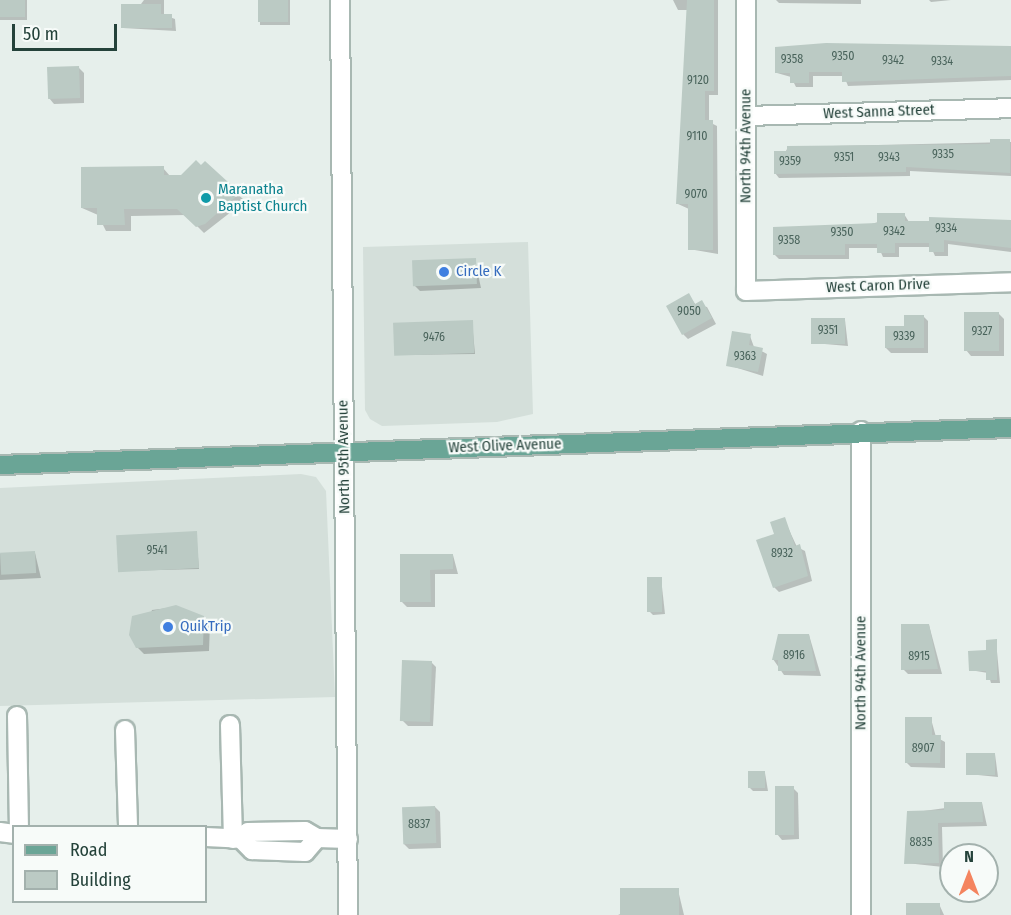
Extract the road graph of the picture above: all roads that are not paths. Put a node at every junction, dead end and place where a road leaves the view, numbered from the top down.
1 (340, 0) edge
2 (746, 0) edge
3 (1011, 108) edge
4 (746, 116) junction
5 (1011, 282) edge
6 (746, 291) joint
7 (1011, 428) edge
8 (861, 431) junction
9 (344, 453) junction
10 (0, 465) edge
11 (17, 716) dead end
12 (230, 725) dead end
13 (126, 730) dead end
14 (19, 825) edge
15 (128, 825) edge
16 (207, 837) edge
17 (237, 839) junction
18 (348, 839) junction
19 (348, 915) edge
20 (861, 915) edge

1 - 9 street, North 95th Avenue
2 - 4 street, North 94th Avenue
3 - 4 street, West Sanna Street
4 - 6 street, North 94th Avenue
5 - 6 street, West Caron Drive
7 - 8 main road, West Olive Avenue
8 - 9 main road, West Olive Avenue
8 - 20 street, North 94th Avenue
9 - 10 main road, West Olive Avenue
9 - 18 street, North 95th Avenue
11 - 14 street
12 - 17 street
13 - 15 street
16 - 17 street
17 - 18 street
18 - 19 street, North 95th Avenue

